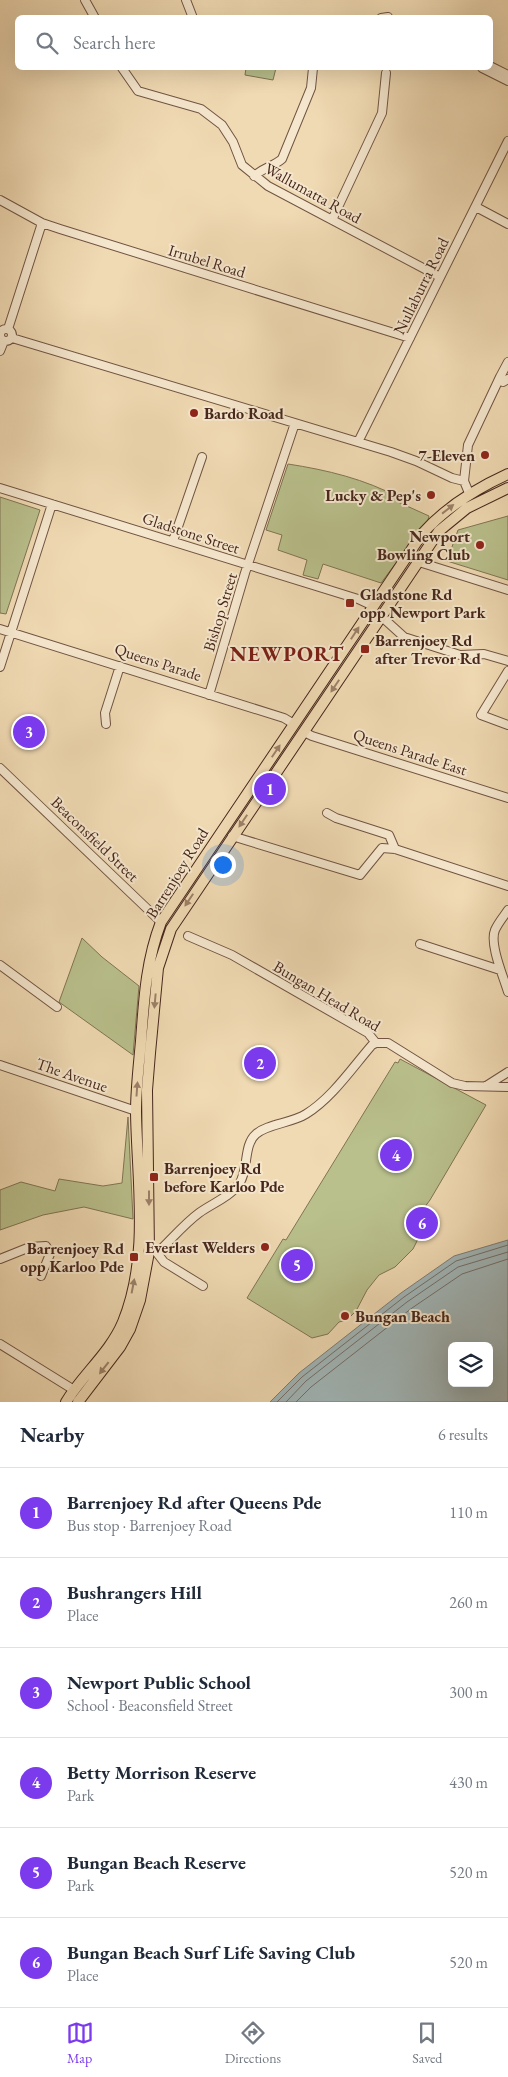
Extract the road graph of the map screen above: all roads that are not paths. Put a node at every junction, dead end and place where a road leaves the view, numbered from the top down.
1 (85, 0) edge
2 (186, 0) edge
3 (93, 15) edge
4 (192, 15) edge
5 (493, 68) edge
6 (123, 70) edge
7 (313, 70) edge
8 (486, 70) edge
9 (386, 73) dead end
10 (508, 75) edge
11 (508, 80) edge
12 (508, 141) edge
13 (254, 176) junction
14 (0, 200) edge
15 (476, 208) junction
16 (332, 220) junction
17 (42, 223) junction
18 (508, 224) edge
19 (440, 277) junction
20 (3, 334) edge
21 (410, 338) junction
22 (0, 351) edge
23 (508, 362) edge
24 (506, 377) edge
25 (295, 423) junction
26 (358, 442) junction
27 (202, 457) dead end
28 (508, 474) edge
29 (496, 480) junction
30 (464, 481) junction
31 (508, 486) edge
32 (0, 488) edge
33 (469, 494) junction
34 (475, 503) junction
35 (52, 504) junction
36 (173, 541) junction
37 (408, 556) junction
38 (419, 562) junction
39 (248, 566) junction
40 (508, 590) edge
41 (373, 606) junction
42 (382, 617) junction
43 (0, 629) edge
44 (10, 632) junction
45 (508, 661) edge
46 (120, 666) junction
47 (0, 667) edge
48 (508, 671) edge
49 (209, 694) junction
50 (106, 724) dead end
51 (294, 724) junction
52 (508, 725) edge
53 (304, 732) junction
54 (0, 768) edge
55 (508, 798) edge
56 (328, 812) dead end
57 (232, 836) junction
58 (395, 849) junction
59 (508, 886) edge
60 (508, 910) edge
61 (161, 922) junction
62 (171, 929) junction
63 (188, 936) dead end
64 (420, 944) dead end
65 (0, 965) edge
66 (500, 970) junction
67 (508, 991) edge
68 (57, 1007) dead end
69 (376, 1043) junction
70 (0, 1065) edge
71 (508, 1072) edge
72 (486, 1086) junction
73 (508, 1087) edge
74 (136, 1111) junction
75 (153, 1252) junction
76 (138, 1258) junction
77 (0, 1260) edge
78 (41, 1276) dead end
79 (203, 1286) dead end
80 (0, 1344) edge
81 (74, 1390) junction
82 (66, 1402) edge
83 (78, 1402) edge

1 - 3 street
2 - 4 street
5 - 10 street
6 - 13 street, Wallumatta Road
7 - 13 street
8 - 11 street
9 - 16 street
12 - 15 street, Nullaburra Road
13 - 16 street, Wallumatta Road
14 - 17 street, Irrubel Road
15 - 18 street
15 - 19 street, Nullaburra Road
16 - 19 street, Wallumatta Road
17 - 20 street
17 - 21 street, Irrubel Road
19 - 21 street, Nullaburra Road
20 - 22 street
20 - 25 street
21 - 26 street, Nullaburra Road
23 - 24 street
24 - 30 street
25 - 26 street
25 - 39 street, Bishop Street
26 - 30 street
27 - 36 street
28 - 29 main road, Barrenjoey Road
29 - 31 main road
29 - 33 main road, Barrenjoey Road
30 - 33 street
31 - 34 main road, Barrenjoey Road
32 - 35 street, Gladstone Street
33 - 34 main road
37 -> 33 main road, Barrenjoey Road
34 - 38 main road, Barrenjoey Road
35 - 36 street, Gladstone Street
35 - 44 street
36 - 39 street, Gladstone Street
37 - 38 main road
37 - 41 main road, Barrenjoey Road
38 - 40 street
38 - 42 main road, Barrenjoey Road
39 - 41 street, Gladstone Street
39 - 49 street, Bishop Street
41 - 42 main road
51 -> 41 main road, Barrenjoey Road
42 - 45 street
42 -> 53 main road, Barrenjoey Road
43 - 44 street, Queens Parade
44 - 46 street, Queens Parade
44 - 47 street
46 - 49 street, Queens Parade
46 - 50 street
48 - 52 street
49 - 51 street, Queens Parade
51 - 53 main road, Queens Parade
61 -> 51 main road, Barrenjoey Road
53 - 55 street, Queens Parade East
53 -> 57 main road, Barrenjoey Road
54 - 61 street, Beaconsfield Street
56 - 58 street
57 - 58 street
57 -> 62 main road, Barrenjoey Road
58 - 59 street
60 - 66 street
61 - 62 main road, Beaconsfield Street
74 -> 61 main road, Barrenjoey Road
62 -> 75 main road, Barrenjoey Road
63 - 69 street, Bungan Head Road
64 - 66 street
65 - 68 street
66 - 67 street
69 - 72 street, Bungan Head Road
69 - 75 street
70 - 74 street, The Avenue
71 - 72 street
72 - 73 street, Bungan Head Road
74 - 76 main road, Barrenjoey Road
75 - 76 main road
75 - 79 street
75 -> 83 main road, Barrenjoey Road
81 -> 76 main road, Barrenjoey Road
77 - 78 street
80 - 81 street
81 - 82 main road, Barrenjoey Road

